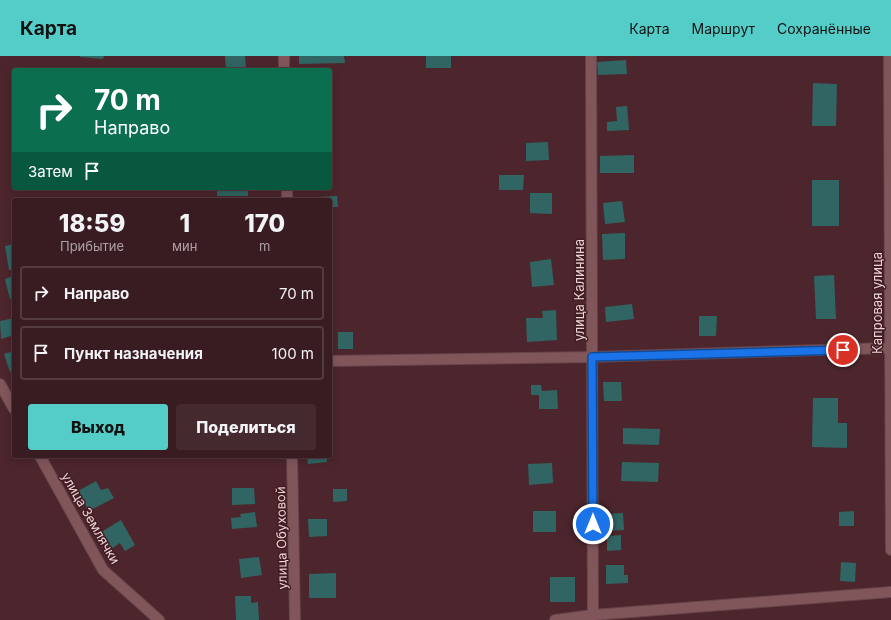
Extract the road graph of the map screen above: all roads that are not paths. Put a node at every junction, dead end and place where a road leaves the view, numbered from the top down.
1 (284, 56) edge
2 (591, 56) edge
3 (889, 56) edge
4 (284, 68) edge
5 (890, 348) edge
6 (592, 357) junction
7 (332, 361) edge
8 (0, 384) edge
9 (12, 405) edge
10 (41, 458) edge
11 (292, 458) edge
12 (891, 550) edge
13 (891, 592) edge
14 (592, 618) edge
15 (159, 620) edge
16 (295, 620) edge
17 (555, 620) edge

1 - 4 street
2 - 6 street, улица Калинина
3 - 5 street, Капровая улица
5 - 6 street
5 - 12 street, Капровая улица
6 - 7 street
6 - 14 street, улица Калинина
8 - 9 street
10 - 15 street, улица Землячки
11 - 16 street, улица Обуховой
13 - 14 street
14 - 17 street

